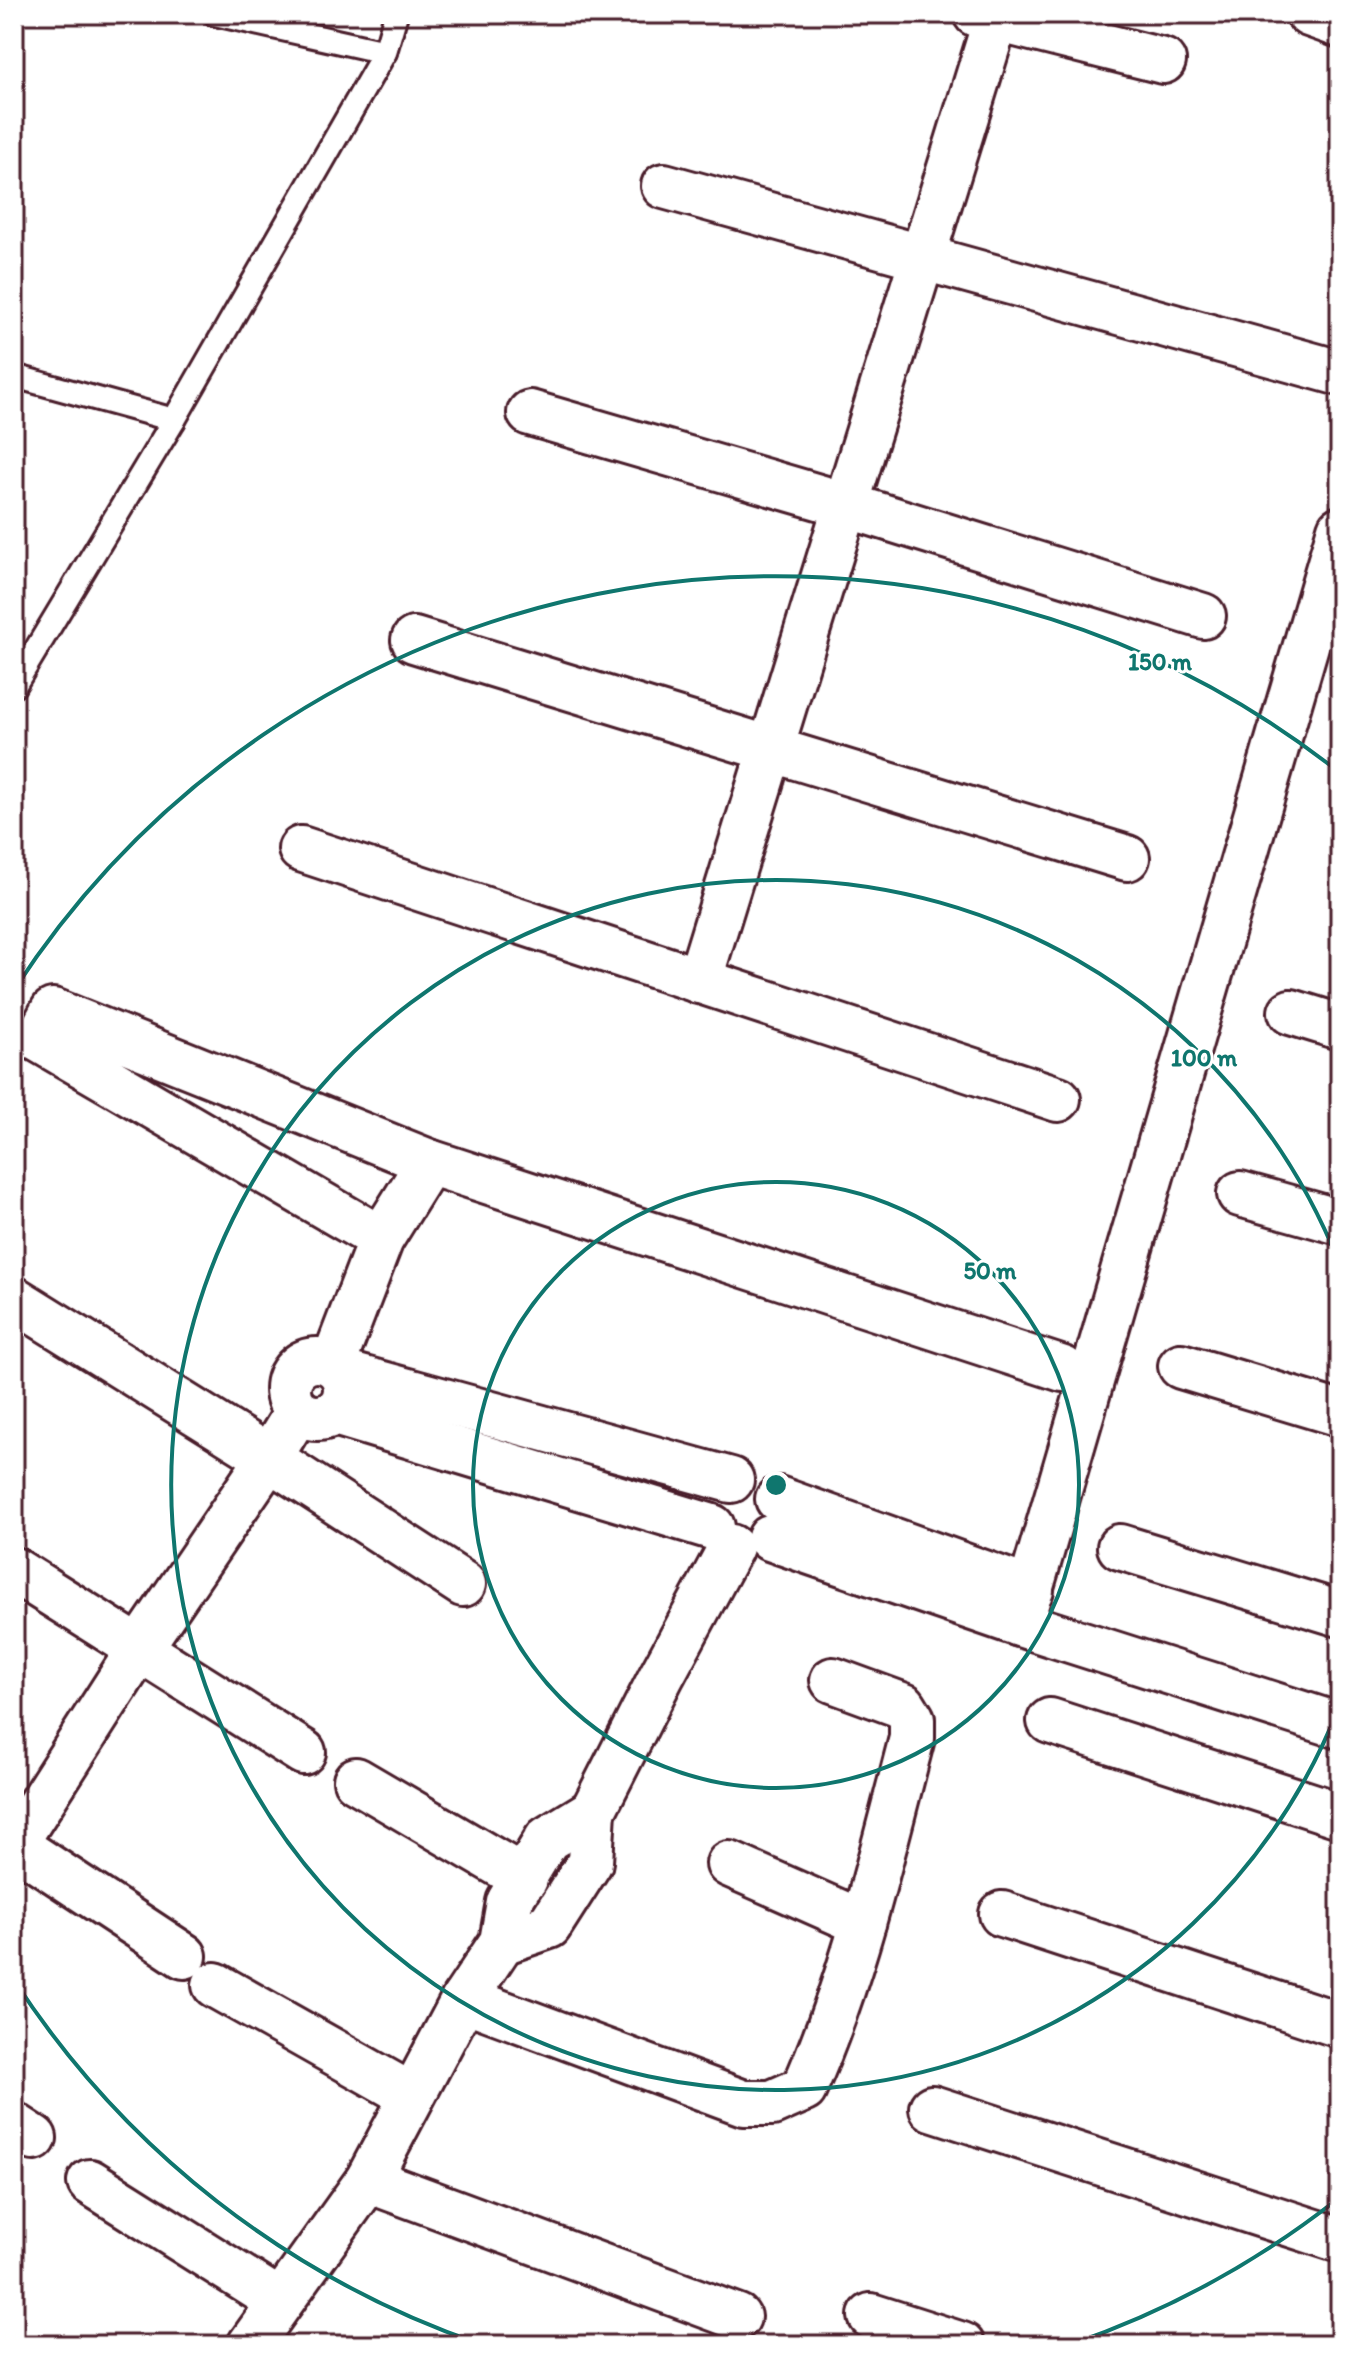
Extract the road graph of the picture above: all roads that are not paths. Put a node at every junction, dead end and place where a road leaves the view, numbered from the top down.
1 (215, 14) edge
2 (396, 14) edge
3 (1309, 14) edge
4 (986, 16) edge
5 (1340, 25) edge
6 (385, 52) junction
7 (1163, 61) dead end
8 (664, 186) dead end
9 (922, 259) junction
10 (1340, 373) edge
11 (14, 376) edge
12 (530, 413) dead end
13 (174, 420) junction
14 (846, 505) junction
15 (1340, 529) edge
16 (1203, 616) dead end
17 (414, 640) dead end
18 (14, 686) edge
19 (770, 750) junction
20 (301, 849) dead end
21 (1127, 858) dead end
22 (699, 981) junction
23 (1291, 1012) dead end
24 (1340, 1027) edge
25 (1058, 1099) dead end
26 (429, 1162) junction
27 (1240, 1194) dead end
28 (1340, 1222) edge
29 (381, 1239) junction
30 (14, 1299) edge
31 (1181, 1366) dead end
32 (1063, 1369) dead end
33 (327, 1390) junction
34 (1340, 1414) edge
35 (269, 1458) junction
36 (731, 1480) junction
37 (748, 1528) junction
38 (1120, 1547) dead end
39 (14, 1570) edge
40 (463, 1584) dead end
41 (1025, 1607) junction
42 (1340, 1614) edge
43 (140, 1648) junction
44 (833, 1680) dead end
45 (1050, 1721) dead end
46 (1340, 1726) edge
47 (303, 1752) dead end
48 (356, 1780) dead end
49 (593, 1811) junction
50 (1340, 1815) edge
51 (14, 1844) edge
52 (729, 1864) dead end
53 (525, 1879) junction
54 (1002, 1914) dead end
55 (863, 1923) junction
56 (502, 1942) junction
57 (184, 1956) dead end
58 (215, 1985) dead end
59 (464, 1999) junction
60 (1340, 2025) edge
61 (412, 2096) junction
62 (932, 2108) dead end
63 (368, 2180) junction
64 (90, 2182) dead end
65 (1340, 2240) edge
66 (279, 2301) junction
67 (871, 2316) dead end
68 (738, 2317) dead end
69 (250, 2345) edge
70 (962, 2345) edge

1 - 6 lane
2 - 6 lane
3 - 5 street
4 - 7 street
4 - 9 street
6 - 13 lane
8 - 9 street
9 - 10 street
9 - 14 street
11 - 13 lane
12 - 14 street
13 - 18 lane
14 - 16 street
14 - 19 street
15 - 41 street
17 - 19 street
19 - 21 street
19 - 22 street
20 - 22 street
22 - 25 street
23 - 24 street
26 - 29 street
26 - 29 street
26 - 32 street
27 - 28 street
29 - 33 street
30 - 35 street
31 - 34 street
33 - 35 street
33 - 36 street
33 - 37 street
35 - 40 street
35 - 43 street
36 - 37 lane
36 - 37 lane
37 - 41 street
37 - 49 street
38 - 42 street
39 - 43 street
41 - 46 street
43 - 47 street
43 - 51 street
44 - 55 street
45 - 50 street
48 - 53 street
49 - 53 street
49 - 56 street
51 - 57 street
52 - 55 street
53 - 56 street
54 - 60 street
55 - 59 street
56 - 59 street
58 - 61 street
59 - 61 street
61 - 63 street
62 - 65 street
63 - 66 street
63 - 68 street
64 - 66 street
66 - 69 street
67 - 70 street

